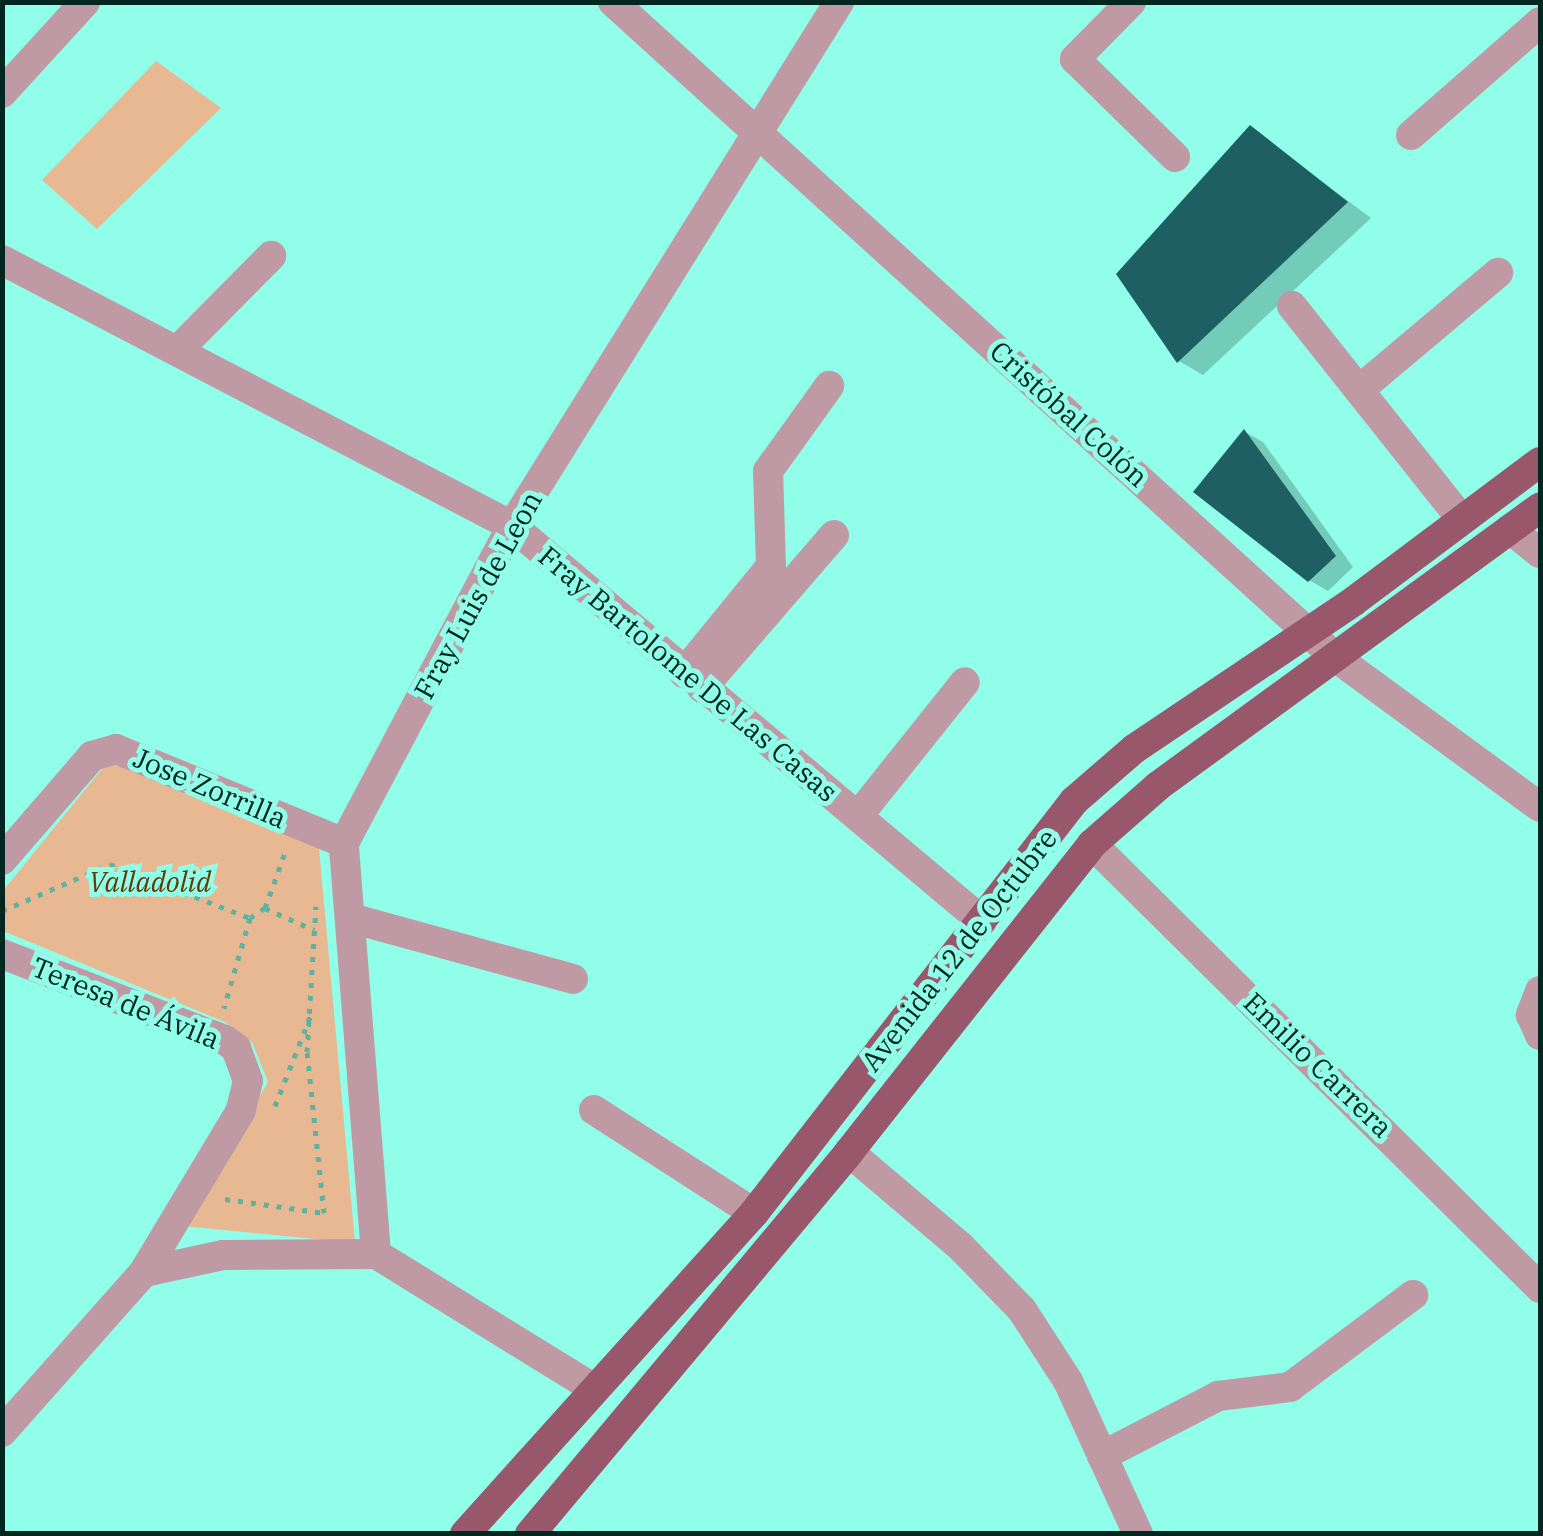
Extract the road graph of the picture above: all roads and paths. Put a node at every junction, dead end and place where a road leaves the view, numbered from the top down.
1 (85, 2) edge
2 (613, 2) edge
3 (839, 2) edge
4 (1131, 2) edge
5 (1540, 22) edge
6 (8, 78) edge
7 (760, 132) junction
8 (1412, 135) dead end
9 (1175, 157) dead end
10 (272, 256) dead end
11 (2, 260) edge
12 (1498, 273) dead end
13 (1292, 306) dead end
14 (177, 351) junction
15 (830, 386) dead end
16 (1359, 390) junction
17 (1540, 462) edge
18 (1540, 507) edge
19 (1462, 520) junction
20 (512, 526) junction
21 (1510, 530) junction
22 (834, 535) dead end
23 (1540, 553) edge
24 (1308, 632) junction
25 (1334, 657) junction
26 (693, 681) junction
27 (966, 682) dead end
28 (1540, 807) edge
29 (858, 816) junction
30 (288, 842) dead end
31 (344, 843) junction
32 (1092, 844) junction
33 (2, 860) edge
34 (316, 898) dead end
35 (266, 908) junction
36 (2, 911) edge
37 (250, 918) junction
38 (354, 920) junction
39 (982, 921) junction
40 (315, 930) junction
41 (2, 954) edge
42 (573, 978) dead end
43 (1540, 991) edge
44 (310, 1017) junction
45 (211, 1033) junction
46 (1540, 1035) edge
47 (594, 1110) dead end
48 (268, 1120) dead end
49 (848, 1152) junction
50 (232, 1186) dead end
51 (754, 1213) junction
52 (376, 1254) junction
53 (144, 1272) junction
54 (1540, 1288) edge
55 (1413, 1295) dead end
56 (595, 1388) junction
57 (2, 1432) edge
58 (1102, 1456) junction
59 (465, 1534) edge
60 (530, 1534) edge
61 (1138, 1534) edge

1 - 6 street
2 - 7 street, Cristóbal Colón
3 - 7 street, Fray Luis de Leon
4 - 9 street
5 - 8 street
7 - 20 street, Fray Luis de Leon
7 - 24 street, Cristóbal Colón
10 - 14 street
11 - 14 street, Fray Bartolome De Las Casas
12 - 16 street
13 - 16 street
14 - 20 street, Fray Bartolome De Las Casas
15 - 26 street
16 - 19 street
17 - 19 main road, Avenida 12 de Octubre
18 - 21 main road, Avenida 12 de Octubre
19 - 24 main road, Avenida 12 de Octubre
20 - 26 street, Fray Bartolome De Las Casas
20 - 31 street, Fray Luis de Leon
21 - 23 street
21 - 25 main road, Avenida 12 de Octubre
22 - 26 street
24 - 25 street, Cristóbal Colón
24 - 39 main road, Avenida 12 de Octubre
25 - 28 street, Cristóbal Colón
25 - 32 main road, Avenida 12 de Octubre
26 - 29 street, Fray Bartolome De Las Casas
27 - 29 street
29 - 39 street, Fray Bartolome De Las Casas
30 - 35 path
31 - 33 street, Jose Zorrilla
31 - 38 street
32 - 49 main road, Avenida 12 de Octubre
32 - 54 street, Emilio Carrera
34 - 40 path
35 - 37 path
35 - 40 path
36 - 37 path
37 - 45 path
38 - 42 street
38 - 52 street
39 - 51 main road, Avenida 12 de Octubre
40 - 44 path
41 - 45 street, Teresa de Ávila
43 - 46 street
44 - 48 path
44 - 50 path
45 - 53 street, Teresa de Ávila
47 - 51 street
49 - 58 street
49 - 60 main road, Avenida 12 de Octubre
51 - 56 main road, Avenida 12 de Octubre
52 - 53 street
52 - 56 street
53 - 57 street, Teresa de Ávila
55 - 58 street
56 - 59 main road, Avenida 12 de Octubre
58 - 61 street

